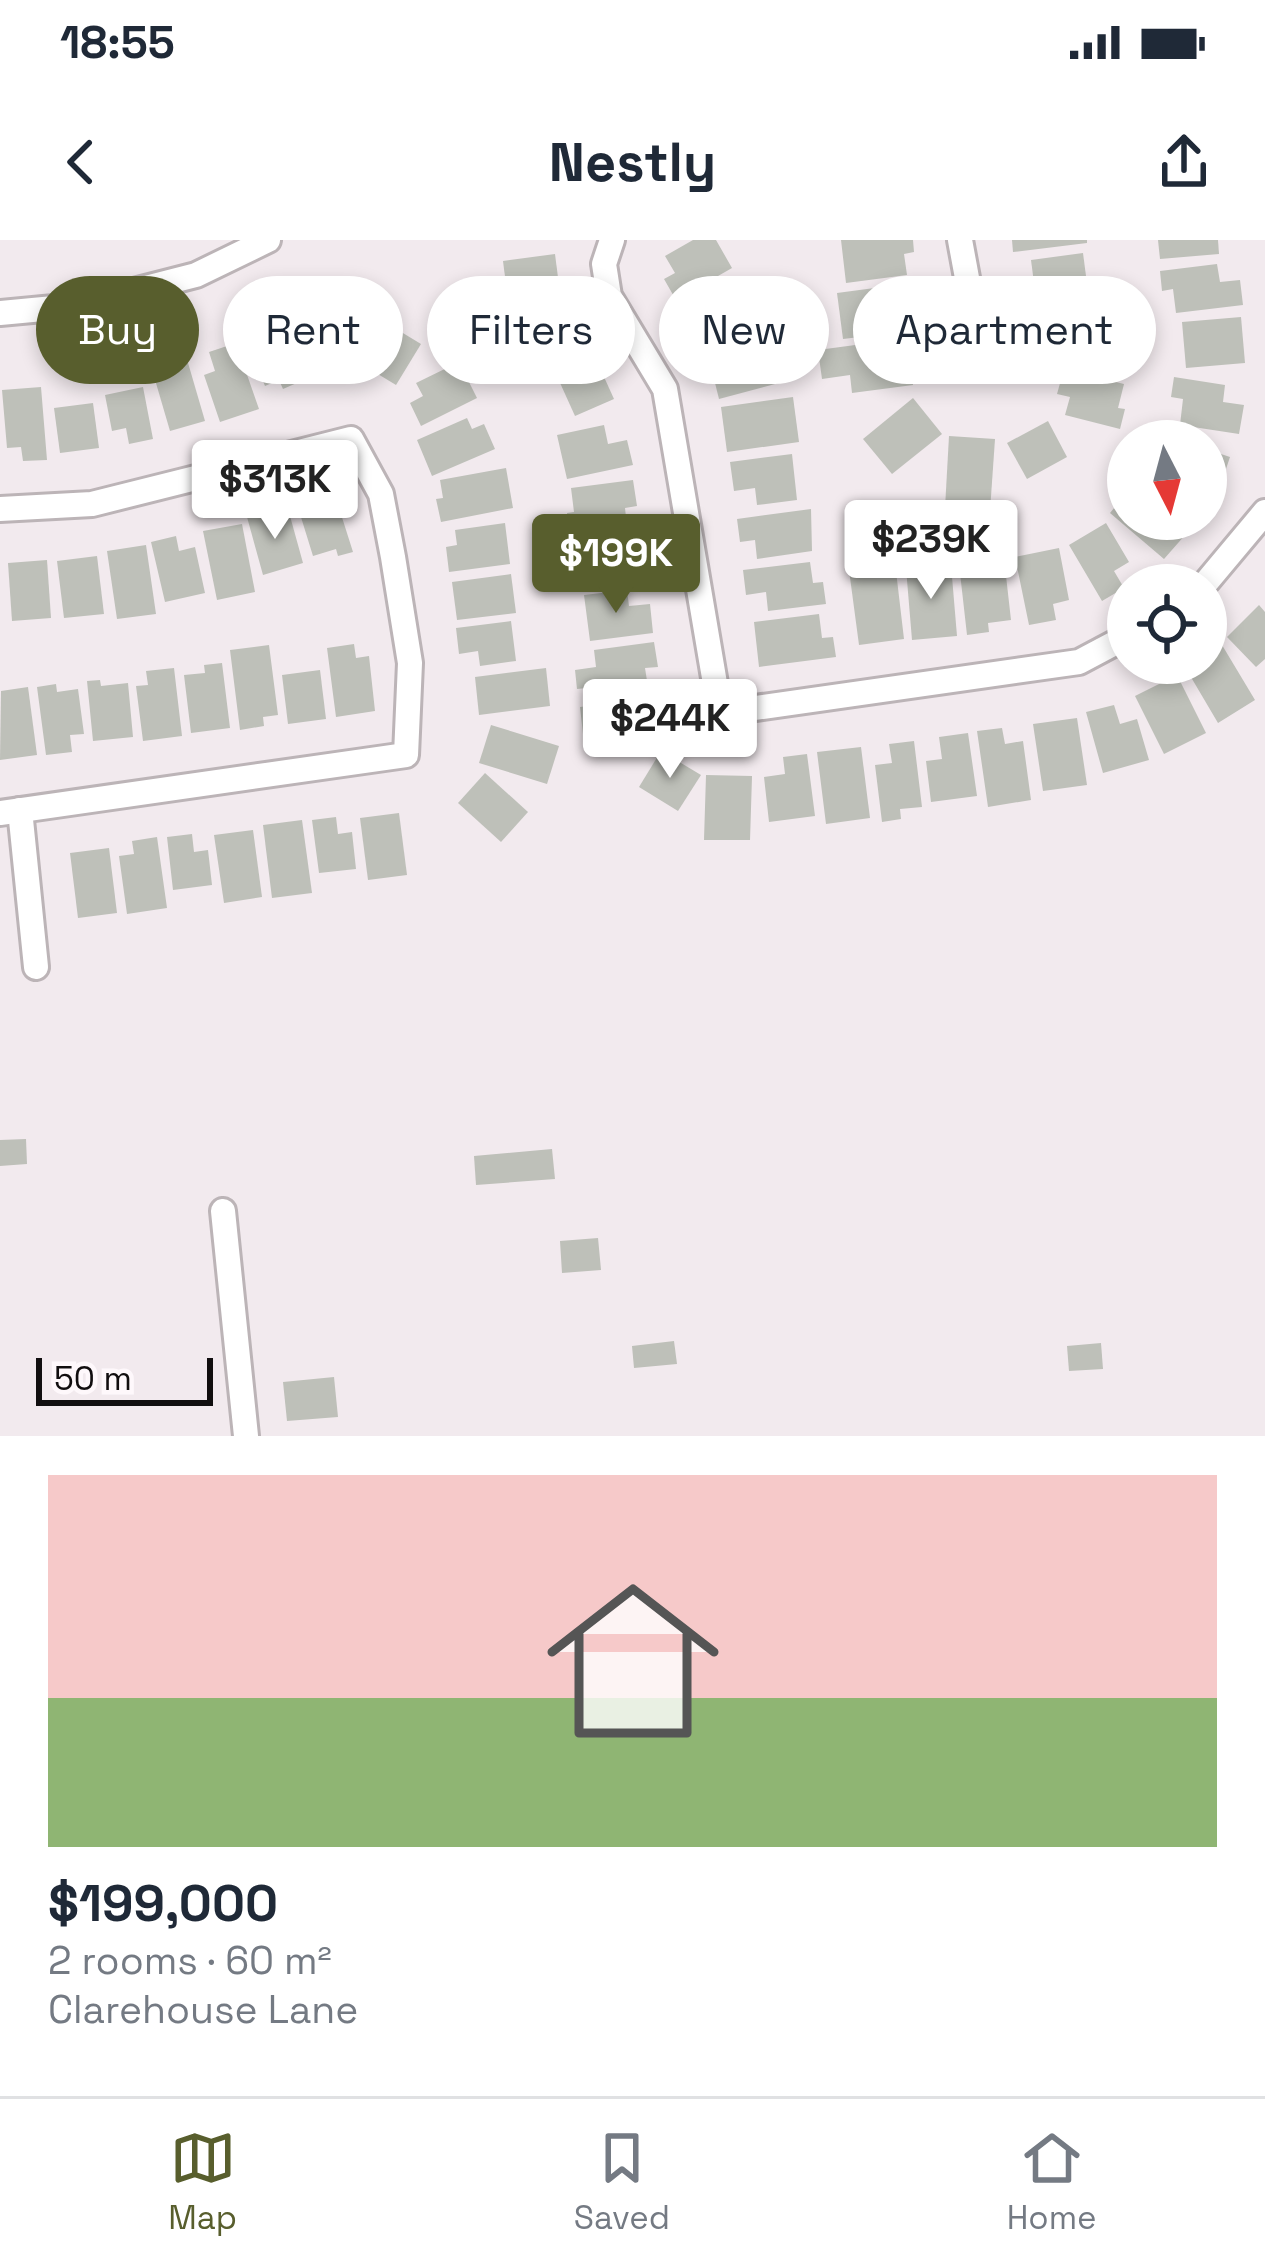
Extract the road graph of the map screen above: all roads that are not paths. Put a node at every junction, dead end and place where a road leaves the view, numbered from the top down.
1 (268, 240) edge
2 (611, 240) edge
3 (961, 240) edge
4 (967, 276) edge
5 (0, 313) edge
6 (0, 509) edge
7 (1265, 512) edge
8 (1222, 564) edge
9 (1107, 647) edge
10 (10, 812) edge
11 (36, 967) dead end
12 (223, 1211) dead end
13 (246, 1436) edge

1 - 5 street
2 - 9 street
3 - 4 street
6 - 10 street
7 - 8 street
10 - 11 street
12 - 13 street

